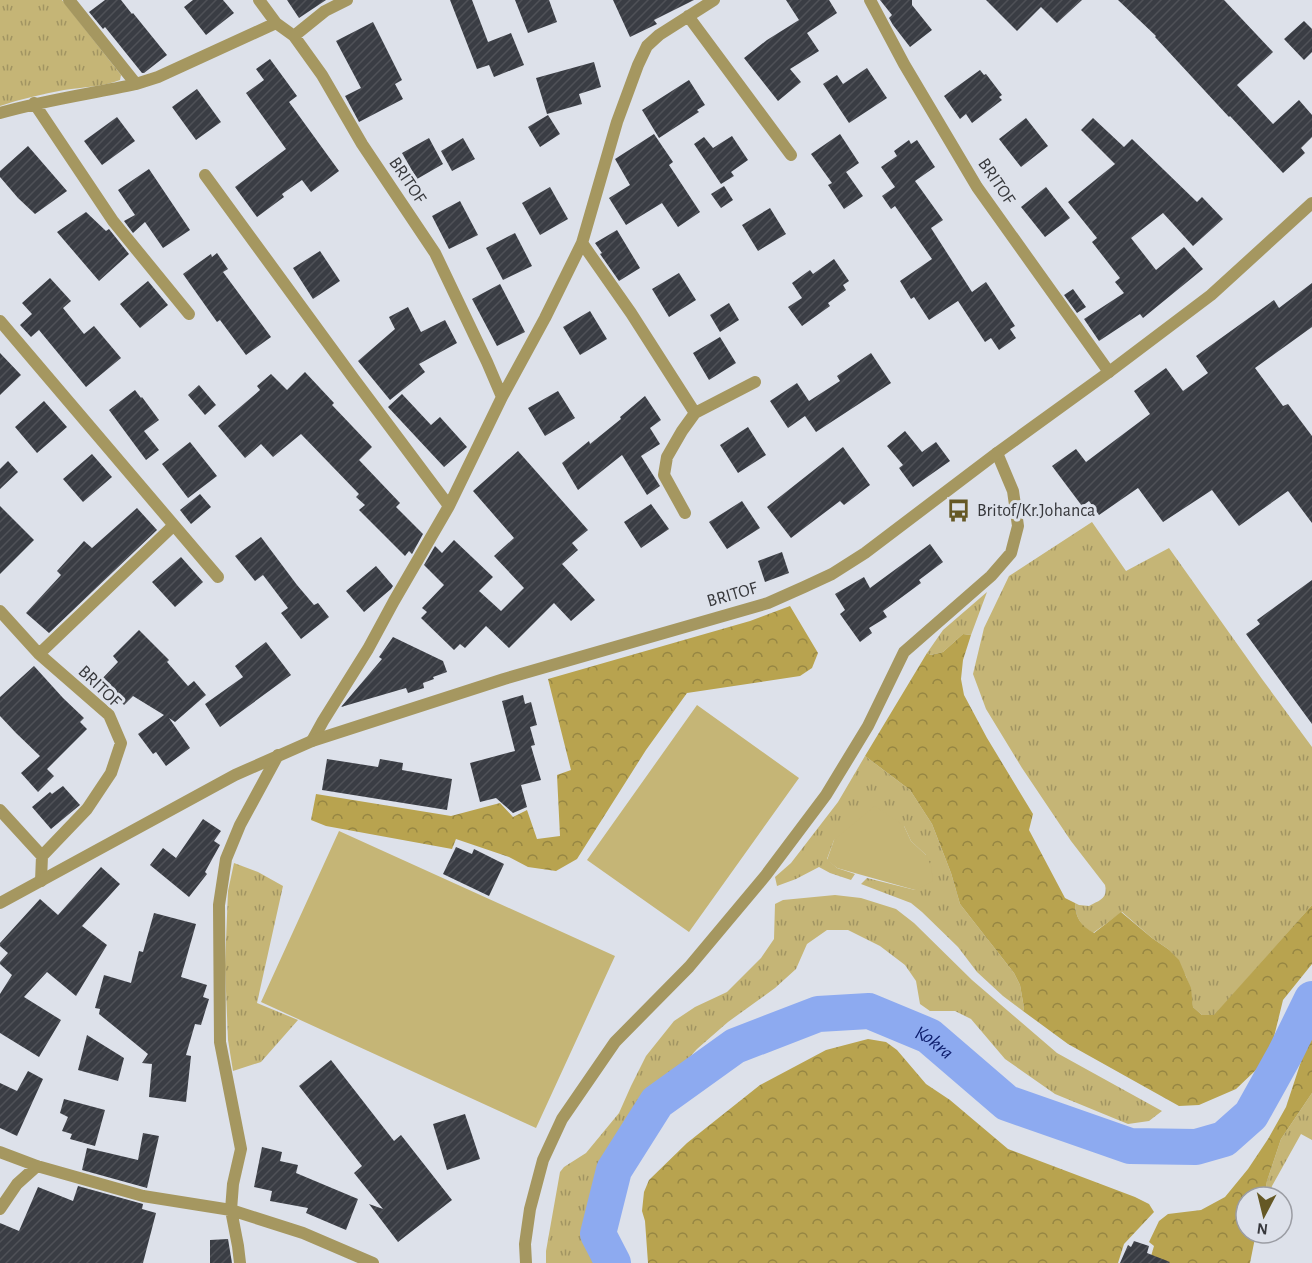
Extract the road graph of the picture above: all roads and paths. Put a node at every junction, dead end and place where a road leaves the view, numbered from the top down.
1 (69, 0) edge
2 (259, 0) edge
3 (347, 0) edge
4 (714, 0) edge
5 (870, 0) edge
6 (688, 16) junction
7 (276, 23) junction
8 (294, 36) junction
9 (135, 84) junction
10 (34, 103) junction
11 (0, 113) edge
12 (791, 155) dead end
13 (205, 175) dead end
14 (1312, 203) edge
15 (582, 243) junction
16 (189, 314) dead end
17 (0, 321) edge
18 (1109, 372) junction
19 (755, 382) dead end
20 (502, 397) junction
21 (695, 413) junction
22 (997, 453) junction
23 (449, 506) junction
24 (685, 513) dead end
25 (173, 526) junction
26 (218, 577) dead end
27 (0, 611) edge
28 (39, 654) junction
29 (312, 741) junction
30 (278, 755) junction
31 (0, 810) edge
32 (42, 856) junction
33 (41, 881) junction
34 (0, 903) edge
35 (0, 1152) edge
36 (37, 1166) junction
37 (0, 1209) edge
38 (231, 1210) junction
39 (240, 1263) edge
40 (373, 1263) edge
41 (526, 1263) edge

1 - 9 street
2 - 7 street, BRITOF
3 - 8 street
4 - 6 street
5 - 18 street, BRITOF
6 - 12 street
6 - 15 street
7 - 8 street, BRITOF
7 - 9 street
8 - 20 street, BRITOF
9 - 10 street
10 - 11 street
10 - 16 street
13 - 23 street
14 - 18 street, BRITOF
15 - 20 street
15 - 21 street
17 - 25 street
18 - 22 street, BRITOF
19 - 21 street
20 - 23 street
21 - 24 street
22 - 29 street, BRITOF
22 - 41 street
23 - 29 street
25 - 26 street
25 - 28 street
27 - 28 street, BRITOF
28 - 32 street, BRITOF
29 - 30 street, BRITOF
30 - 33 street, BRITOF
30 - 38 street
31 - 32 street
32 - 33 street
33 - 34 street, BRITOF
35 - 36 street
36 - 37 street
36 - 38 street
38 - 39 street
38 - 40 street

